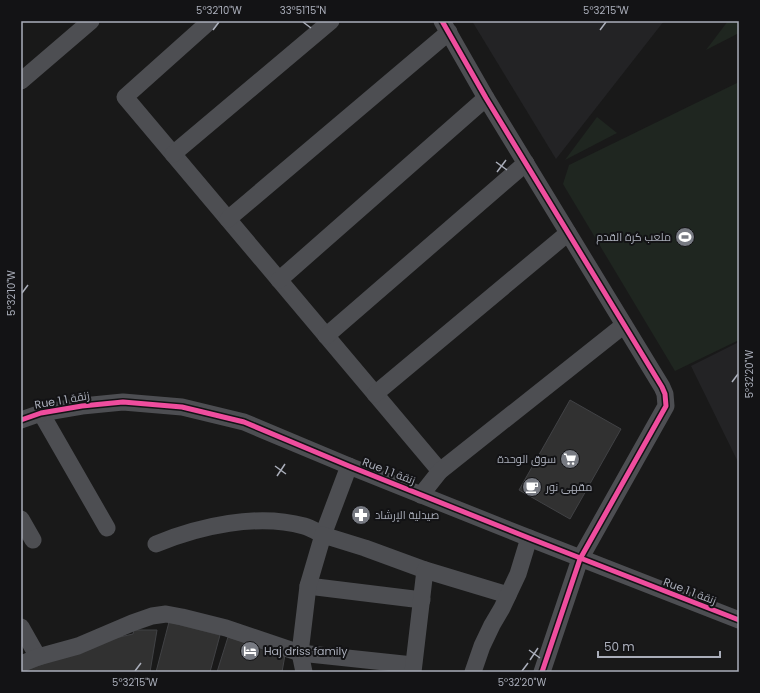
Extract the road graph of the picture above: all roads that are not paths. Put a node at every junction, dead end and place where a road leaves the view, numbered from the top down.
1 (91, 21) edge
2 (210, 21) edge
3 (331, 21) edge
4 (445, 26) edge
5 (21, 81) edge
6 (486, 98) junction
7 (173, 154) junction
8 (526, 163) junction
9 (228, 219) junction
10 (568, 233) junction
11 (279, 280) junction
12 (624, 325) junction
13 (326, 336) junction
14 (375, 394) junction
15 (41, 413) junction
16 (21, 420) edge
17 (349, 466) junction
18 (440, 471) junction
19 (421, 495) junction
20 (21, 519) edge
21 (106, 528) dead end
22 (323, 535) junction
23 (529, 538) junction
24 (33, 540) dead end
25 (156, 544) dead end
26 (580, 559) junction
27 (425, 570) junction
28 (308, 586) junction
29 (508, 595) junction
30 (422, 600) junction
31 (739, 620) edge
32 (21, 627) edge
33 (300, 654) junction
34 (38, 657) junction
35 (21, 664) edge
36 (413, 669) edge
37 (304, 672) edge
38 (473, 672) edge
39 (542, 672) edge

1 - 5 street
2 - 7 street
3 - 7 street
4 - 6 street
4 - 9 street
6 - 8 street
6 - 11 street
7 - 9 street
8 - 10 street
8 - 13 street
9 - 11 street
10 - 12 street
10 - 14 street
11 - 13 street
12 - 18 street
12 - 26 street
13 - 14 street
14 - 18 street
15 - 16 street, Rue 1 زنقة 1
15 - 17 street, Rue 1 زنقة 1
15 - 21 street
17 - 19 street, Rue 1 زنقة 1
17 - 22 street
18 - 19 street
19 - 23 street, Rue 1 زنقة 1
20 - 24 street
22 - 25 street
22 - 27 street
22 - 28 street
23 - 26 street, Rue 1 زنقة 1
23 - 29 street
26 - 31 street, Rue 1 زنقة 1
26 - 39 street
27 - 29 street
27 - 30 street
28 - 30 street
28 - 33 street
29 - 38 street
30 - 36 street
32 - 34 street
33 - 34 street
33 - 36 street
33 - 37 street
34 - 35 street

